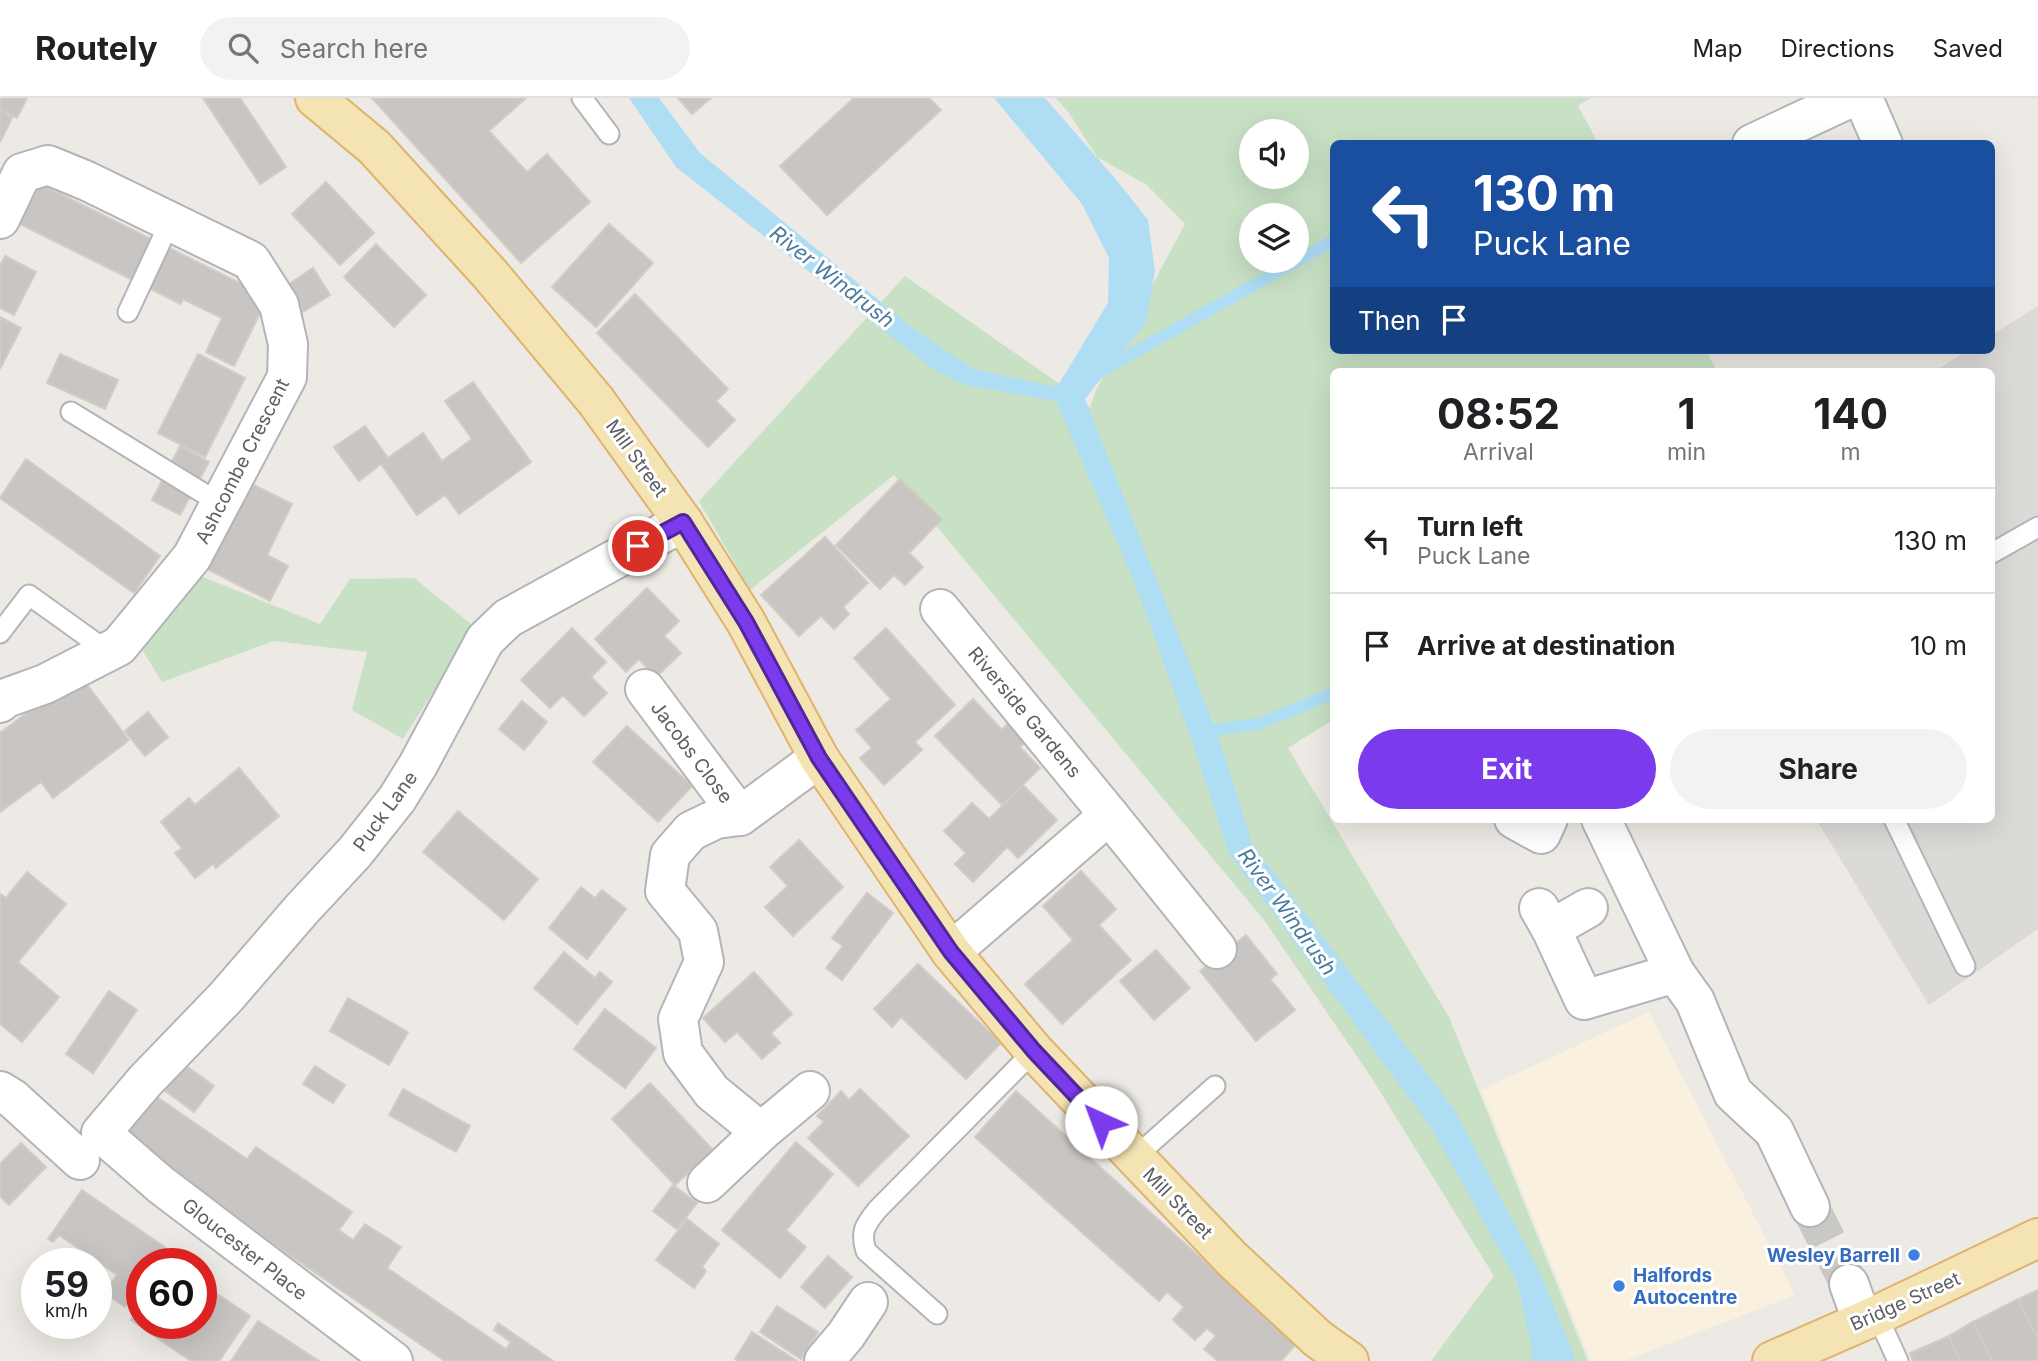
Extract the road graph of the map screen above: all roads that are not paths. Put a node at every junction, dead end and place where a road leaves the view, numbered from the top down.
1 (315, 98) edge
2 (582, 98) edge
3 (1850, 98) edge
4 (1863, 98) edge
5 (609, 134) dead end
6 (1761, 140) edge
7 (1881, 140) edge
8 (4, 197) edge
9 (170, 222) junction
10 (128, 312) dead end
11 (71, 412) dead end
12 (221, 504) junction
13 (683, 522) junction
14 (2038, 527) edge
15 (1995, 551) edge
16 (940, 610) dead end
17 (0, 633) edge
18 (107, 651) junction
19 (645, 689) dead end
20 (1, 699) edge
21 (819, 758) junction
22 (1109, 815) junction
23 (740, 816) junction
24 (1521, 823) edge
25 (1546, 823) edge
26 (1603, 823) edge
27 (1896, 823) edge
28 (1588, 908) dead end
29 (1217, 949) dead end
30 (951, 952) junction
31 (1965, 966) dead end
32 (1675, 973) junction
33 (1034, 1051) junction
34 (1215, 1086) dead end
35 (0, 1091) edge
36 (810, 1091) dead end
37 (761, 1132) junction
38 (90, 1147) junction
39 (1134, 1158) junction
40 (707, 1184) dead end
41 (1810, 1207) tunnel mouth
42 (2038, 1238) edge
43 (1849, 1284) tunnel mouth
44 (868, 1302) dead end
45 (937, 1314) dead end
46 (1870, 1318) junction
47 (393, 1361) edge
48 (824, 1361) edge
49 (1349, 1361) edge
50 (1772, 1361) edge
51 (1898, 1361) edge

1 - 13 main road, Mill Street
2 - 5 lane
3 - 6 street
4 - 7 street
8 - 9 street, Ashcombe Crescent
9 - 10 lane
9 - 12 street, Ashcombe Crescent
11 - 12 lane
12 - 18 street, Ashcombe Crescent
13 - 21 main road, Mill Street
13 - 38 street, Puck Lane
14 - 15 lane
16 - 22 street, Riverside Gardens
17 - 18 lane
18 - 20 street, Ashcombe Crescent
19 - 23 street, Jacobs Close
21 - 23 street, Jacobs Close
21 - 30 main road, Mill Street
22 - 29 street, Riverside Gardens
22 - 30 street
23 - 37 street, Jacobs Close
24 - 25 street
26 - 32 street
27 - 31 lane
28 - 32 street
30 - 33 main road, Mill Street
32 - 41 street
33 - 39 main road, Mill Street
33 - 45 lane
34 - 39 lane
35 - 38 street, Gloucester Place
36 - 37 street
37 - 40 street
38 - 47 street, Gloucester Place
39 - 49 main road, Mill Street
42 - 46 main road, Bridge Street
43 - 46 street
44 - 48 street
46 - 50 main road, Bridge Street
46 - 51 lane

